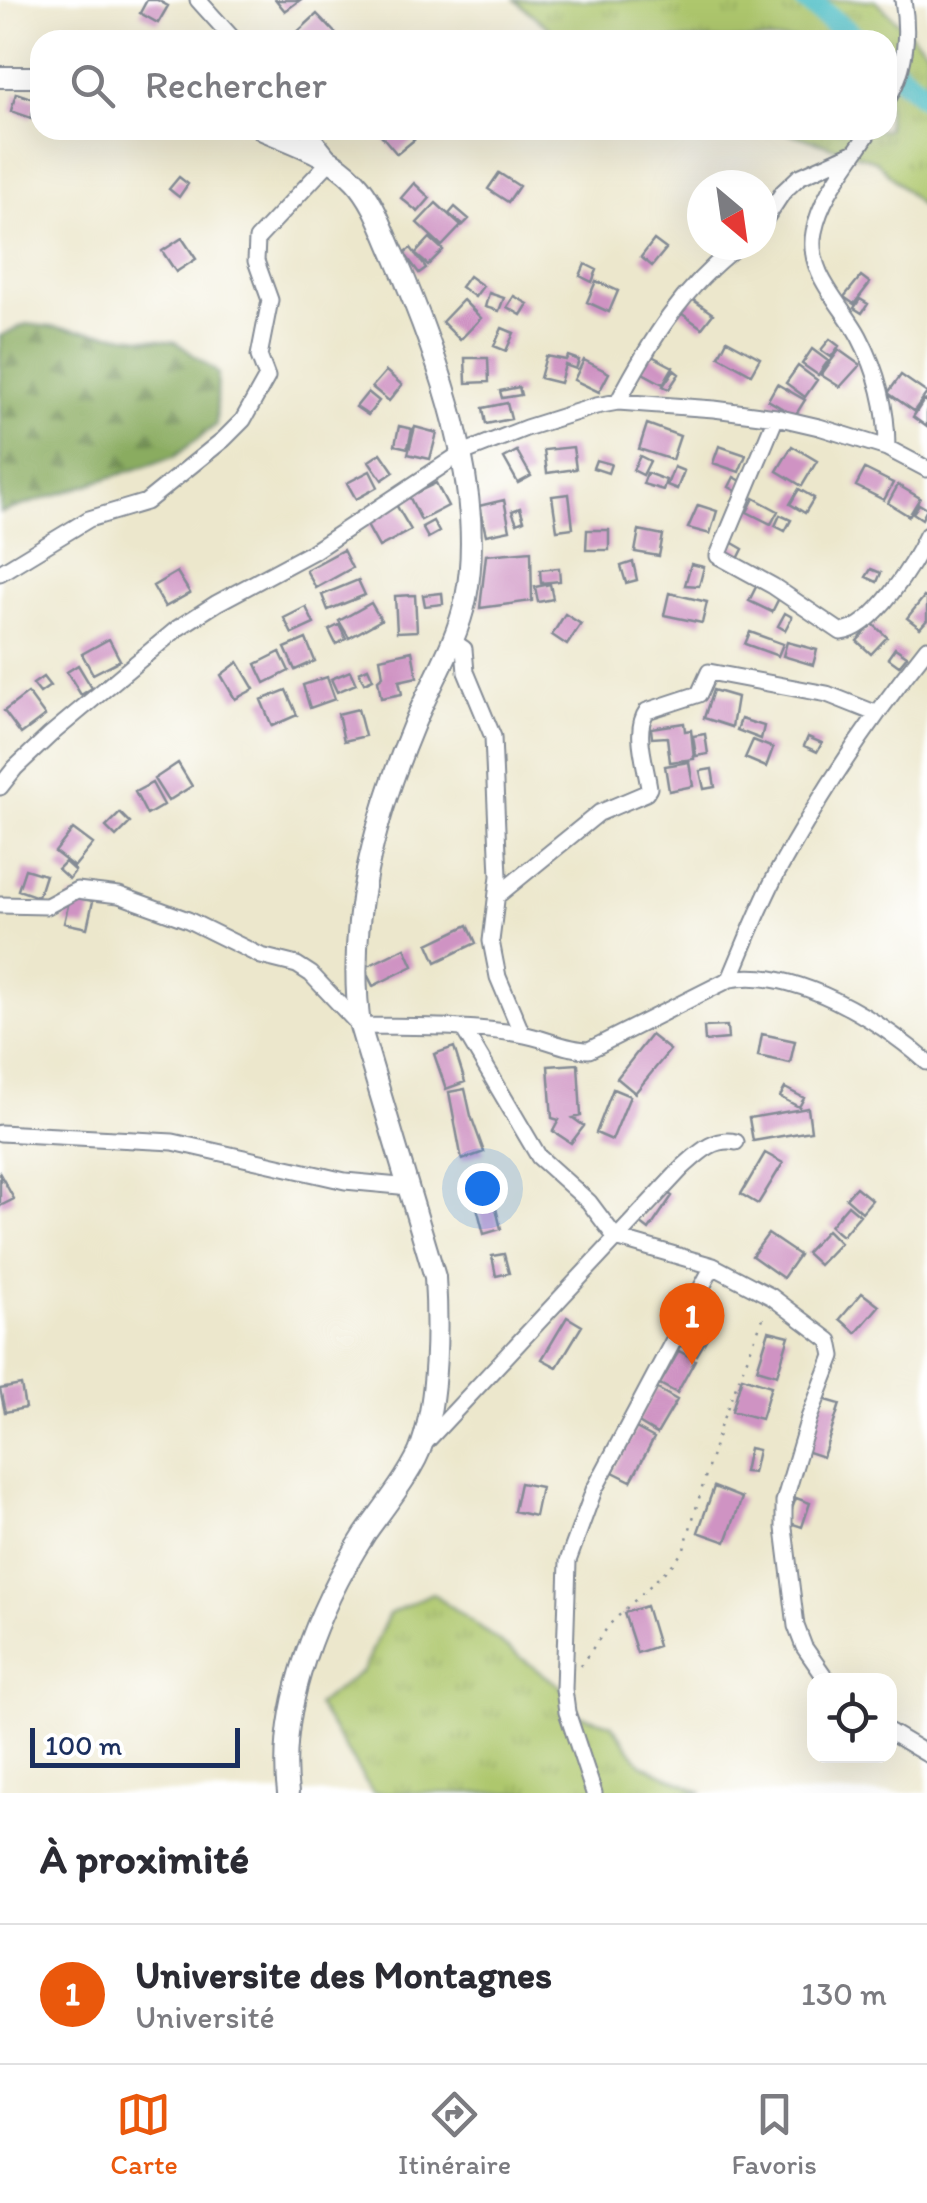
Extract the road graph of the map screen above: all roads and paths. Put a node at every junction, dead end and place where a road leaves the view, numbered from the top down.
1 (198, 0) edge
2 (904, 0) edge
3 (225, 30) edge
4 (0, 77) edge
5 (30, 77) edge
6 (897, 83) edge
7 (286, 140) edge
8 (315, 140) edge
9 (862, 140) edge
10 (853, 152) junction
11 (331, 160) junction
12 (777, 201) edge
13 (721, 260) edge
14 (618, 402) junction
15 (776, 417) junction
16 (887, 448) junction
17 (460, 454) junction
18 (927, 469) edge
19 (927, 534) edge
20 (0, 573) edge
21 (452, 641) junction
22 (927, 648) edge
23 (875, 712) junction
24 (0, 786) edge
25 (497, 896) junction
26 (0, 905) edge
27 (730, 979) junction
28 (360, 1026) junction
29 (464, 1028) junction
30 (522, 1034) junction
31 (927, 1062) edge
32 (0, 1133) edge
33 (736, 1142) dead end
34 (410, 1187) junction
35 (616, 1238) junction
36 (713, 1266) junction
37 (772, 1298) junction
38 (422, 1446) junction
39 (822, 1673) edge
40 (564, 1688) junction
41 (897, 1736) edge
42 (927, 1754) edge
43 (288, 1793) edge
44 (594, 1793) edge

1 - 3 street
2 - 6 street
4 - 5 street
7 - 11 street
8 - 11 street
9 - 10 street
10 - 12 street
10 - 16 street
11 - 17 street
11 - 20 street
13 - 14 street
14 - 15 street
14 - 17 street
15 - 16 street
15 - 19 street
16 - 18 street
17 - 21 street
17 - 24 street
21 - 25 street
21 - 28 street
22 - 23 street
23 - 25 street
23 - 27 street
25 - 30 street
26 - 28 street
27 - 30 street
27 - 31 street
28 - 29 street
28 - 34 street
29 - 30 street
29 - 35 street
32 - 34 street
33 - 35 street
34 - 38 street
35 - 36 street
35 - 38 street
36 - 37 street
36 - 40 street
37 - 39 street
37 - 40 path
38 - 43 street
40 - 44 street
41 - 42 street

